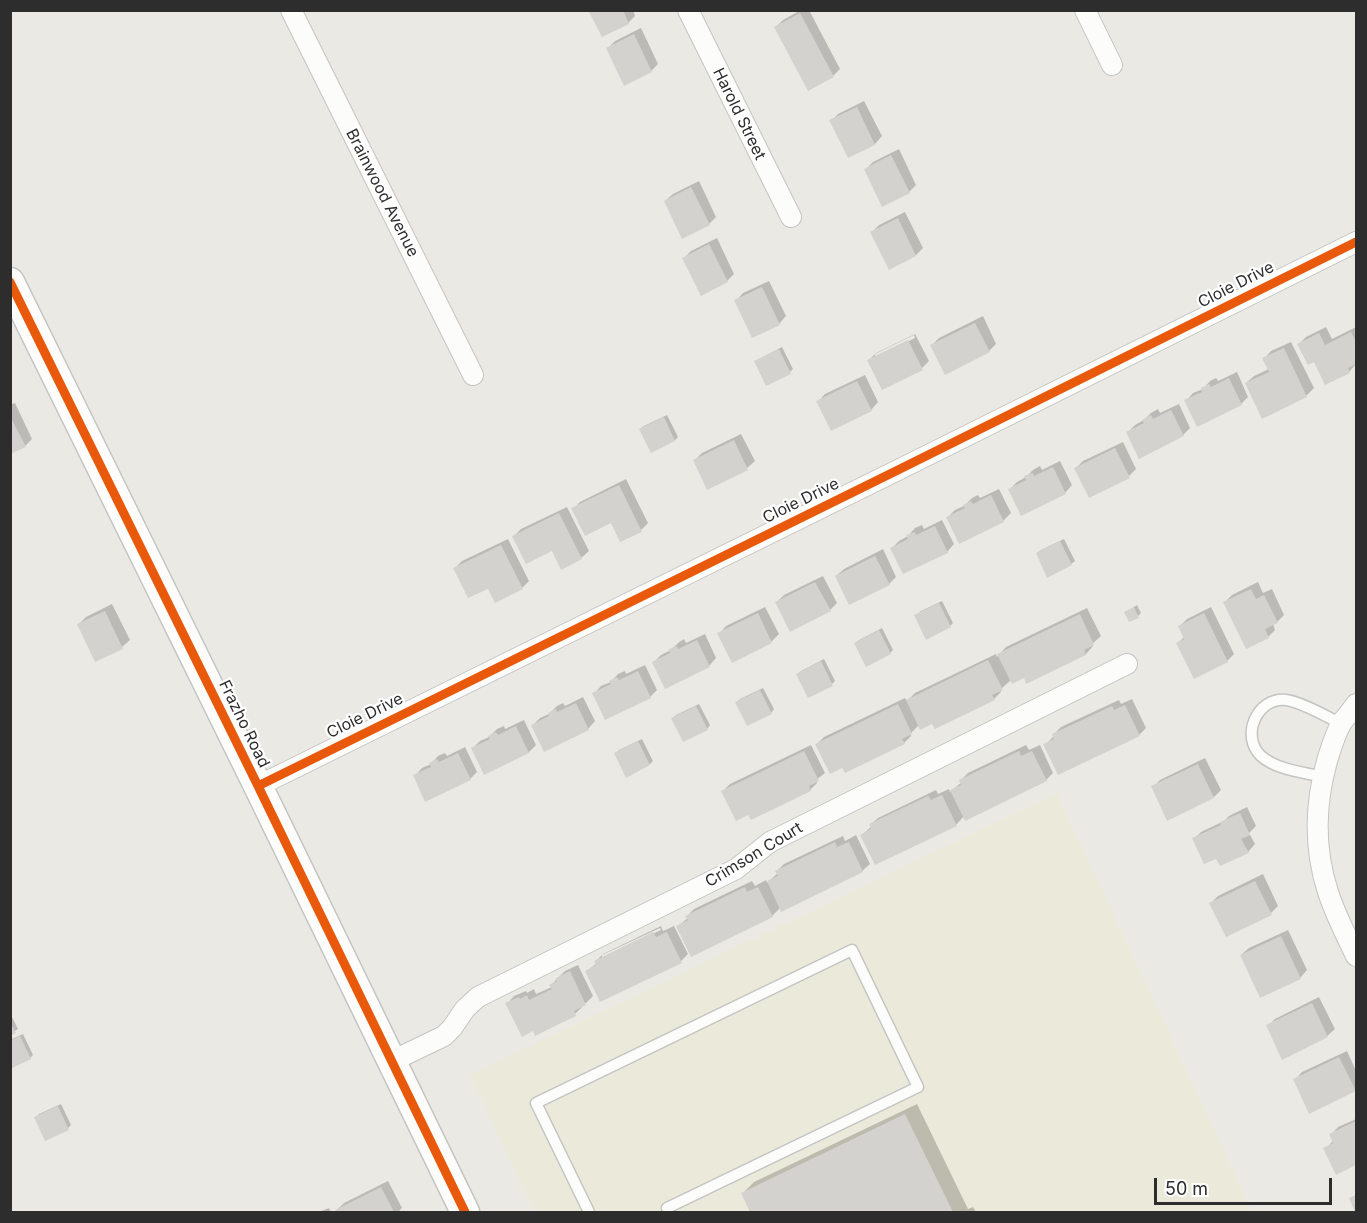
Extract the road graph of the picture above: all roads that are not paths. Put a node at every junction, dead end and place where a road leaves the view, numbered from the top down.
1 (291, 10) edge
2 (688, 10) edge
3 (1085, 10) edge
4 (1112, 64) dead end
5 (791, 217) dead end
6 (1356, 242) edge
7 (10, 282) edge
8 (473, 375) dead end
9 (1127, 664) dead end
10 (1356, 704) edge
11 (1342, 724) junction
12 (1323, 777) junction
13 (258, 786) junction
14 (1356, 956) edge
15 (392, 1061) junction
16 (665, 1211) edge
17 (465, 1212) edge
18 (589, 1212) edge

1 - 8 street, Brainwood Avenue
2 - 5 street, Harold Street
3 - 4 street
6 - 13 street, Cloie Drive
7 - 13 street, Frazho Road
9 - 15 street, Crimson Court
10 - 11 street
11 - 12 street
11 - 12 lane
12 - 14 street
13 - 15 street, Frazho Road
15 - 17 street, Frazho Road
16 - 18 lane

